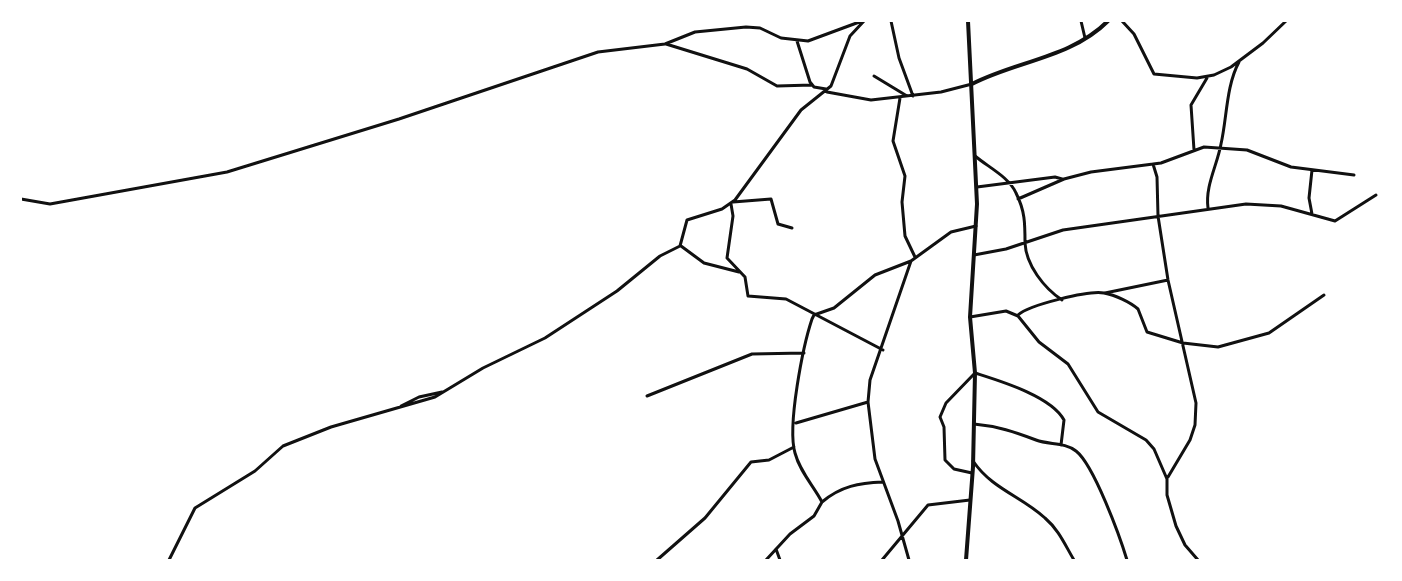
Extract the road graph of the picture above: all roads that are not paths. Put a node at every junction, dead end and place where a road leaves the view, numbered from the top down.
1 (863, 21) edge
2 (891, 21) edge
3 (968, 21) edge
4 (1081, 21) edge
5 (1108, 21) edge
6 (1122, 21) edge
7 (1286, 21) edge
8 (1085, 38) junction
9 (796, 41) junction
10 (665, 44) junction
11 (1240, 59) junction
12 (874, 76) dead end
13 (1207, 77) junction
14 (972, 84) junction
15 (814, 87) junction
16 (826, 90) junction
17 (911, 96) junction
18 (900, 98) junction
19 (813, 100) junction
20 (1221, 147) junction
21 (1194, 150) junction
22 (975, 156) junction
23 (1153, 164) junction
24 (1312, 170) junction
25 (1353, 175) dead end
26 (1064, 179) junction
27 (1008, 182) junction
28 (977, 187) junction
29 (1376, 195) dead end
30 (21, 199) edge
31 (1018, 199) junction
32 (732, 203) junction
33 (1208, 208) junction
34 (1312, 214) junction
35 (1158, 216) junction
36 (976, 226) junction
37 (792, 228) dead end
38 (1025, 242) junction
39 (680, 246) junction
40 (974, 255) junction
41 (915, 257) junction
42 (911, 261) junction
43 (741, 272) junction
44 (1168, 280) junction
45 (1105, 293) junction
46 (1324, 295) dead end
47 (1062, 300) junction
48 (814, 315) junction
49 (1018, 316) junction
50 (970, 317) junction
51 (1183, 343) junction
52 (883, 350) junction
53 (804, 353) junction
54 (975, 373) junction
55 (647, 396) dead end
56 (868, 402) junction
57 (974, 424) junction
58 (794, 427) junction
59 (1061, 445) junction
60 (794, 447) junction
61 (973, 460) junction
62 (972, 474) junction
63 (1167, 479) junction
64 (883, 482) junction
65 (970, 500) junction
66 (822, 502) junction
67 (903, 537) junction
68 (776, 549) junction
69 (169, 560) edge
70 (657, 560) edge
71 (766, 560) edge
72 (780, 560) edge
73 (882, 560) edge
74 (909, 560) edge
75 (966, 560) edge
76 (1074, 560) edge
77 (1126, 560) edge
78 (1198, 560) edge

1 - 9 street
1 - 16 street
2 - 17 street
3 - 14 street
4 - 8 street
5 - 8 street
6 - 13 street
7 - 11 street
8 - 14 street
9 - 10 street
9 - 15 street
10 - 15 street
10 - 30 street
11 - 13 street
11 - 20 street
12 - 17 street
13 - 21 street
14 - 17 street
14 - 22 street
15 - 16 street
15 - 19 street
16 - 18 street
16 - 19 street
17 - 18 street
18 - 41 street
19 - 32 street
20 - 21 street
20 - 24 street
20 - 33 street
21 - 23 street
22 - 27 street
22 - 28 street
23 - 26 street
23 - 35 street
24 - 25 street
24 - 34 street
26 - 27 street
26 - 31 street
27 - 28 street
27 - 31 street
28 - 36 street
29 - 34 street
31 - 38 street
32 - 37 street
32 - 39 street
32 - 43 street
33 - 34 street
33 - 35 street
35 - 38 street
35 - 44 street
36 - 40 street
36 - 41 street
38 - 40 street
38 - 47 street
39 - 43 street
39 - 69 street
40 - 50 street
41 - 42 street
42 - 48 street
42 - 52 street
43 - 48 street
44 - 45 street
44 - 51 street
45 - 47 street
45 - 51 street
46 - 51 street
47 - 49 street
48 - 52 street
48 - 53 street
49 - 50 street
49 - 63 street
50 - 54 street
51 - 63 street
52 - 56 street
53 - 55 street
53 - 58 street
54 - 57 street
54 - 59 street
54 - 62 street
56 - 58 street
56 - 64 street
57 - 59 street
57 - 61 street
58 - 60 street
59 - 77 street
60 - 66 street
60 - 70 street
61 - 62 street
61 - 76 street
62 - 65 street
63 - 78 street
64 - 66 street
64 - 67 street
65 - 67 street
65 - 75 street
66 - 68 street
67 - 73 street
67 - 74 street
68 - 71 street
68 - 72 street

